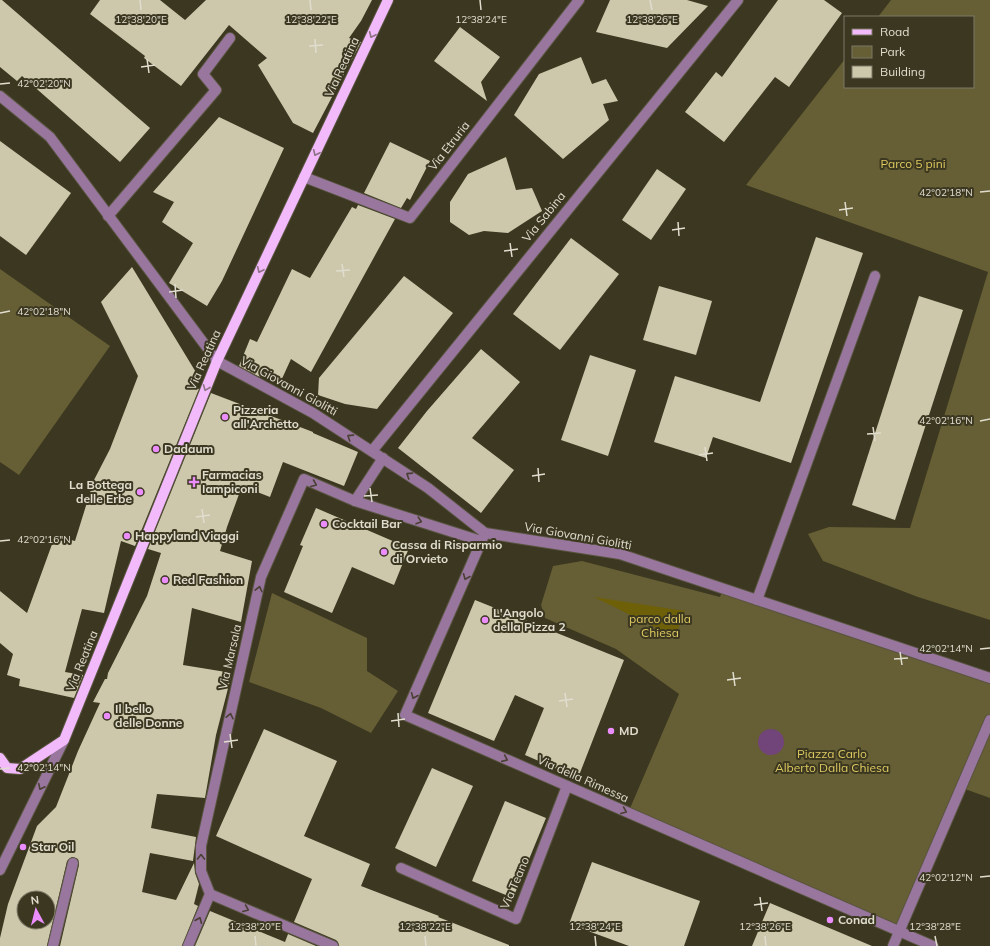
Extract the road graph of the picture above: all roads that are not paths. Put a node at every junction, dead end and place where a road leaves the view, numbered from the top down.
1 (388, 0) edge
2 (579, 0) edge
3 (738, 0) edge
4 (230, 38) dead end
5 (0, 96) edge
6 (304, 177) junction
7 (108, 216) junction
8 (875, 276) dead end
9 (217, 361) junction
10 (372, 451) junction
11 (383, 458) junction
12 (355, 500) junction
13 (483, 537) junction
14 (757, 600) junction
15 (990, 678) edge
16 (990, 720) edge
17 (64, 740) junction
18 (0, 758) edge
19 (567, 786) junction
20 (73, 863) dead end
21 (400, 868) dead end
22 (0, 870) edge
23 (210, 894) junction
24 (900, 932) junction
25 (53, 946) edge
26 (188, 946) edge
27 (333, 946) edge
28 (894, 946) edge
29 (933, 946) edge

1 -> 6 main road, Via Reatina
2 - 6 street, Via Etruria
3 - 10 street, Via Sabina
4 - 7 street
5 - 7 street
6 -> 9 main road, Via Reatina
7 - 9 street
8 - 14 street
10 -> 9 street, Via Giovanni Giolitti
9 -> 17 main road, Via Reatina
10 - 11 street, Via Giovanni Giolitti
11 - 12 street
13 -> 11 street, Via Giovanni Giolitti
12 -> 13 street
23 -> 12 street, Via Marsala
13 - 14 street, Via Giovanni Giolitti
13 -> 19 street, Via della Rimessa
14 - 15 street, Via Giovanni Giolitti
16 - 24 street
17 - 18 main road
17 -> 22 street
19 - 21 street, Via Teano
19 -> 24 street, Via della Rimessa
20 - 25 street
26 -> 23 street
23 -> 27 street
24 - 28 street
24 - 29 street, Via della Rimessa

